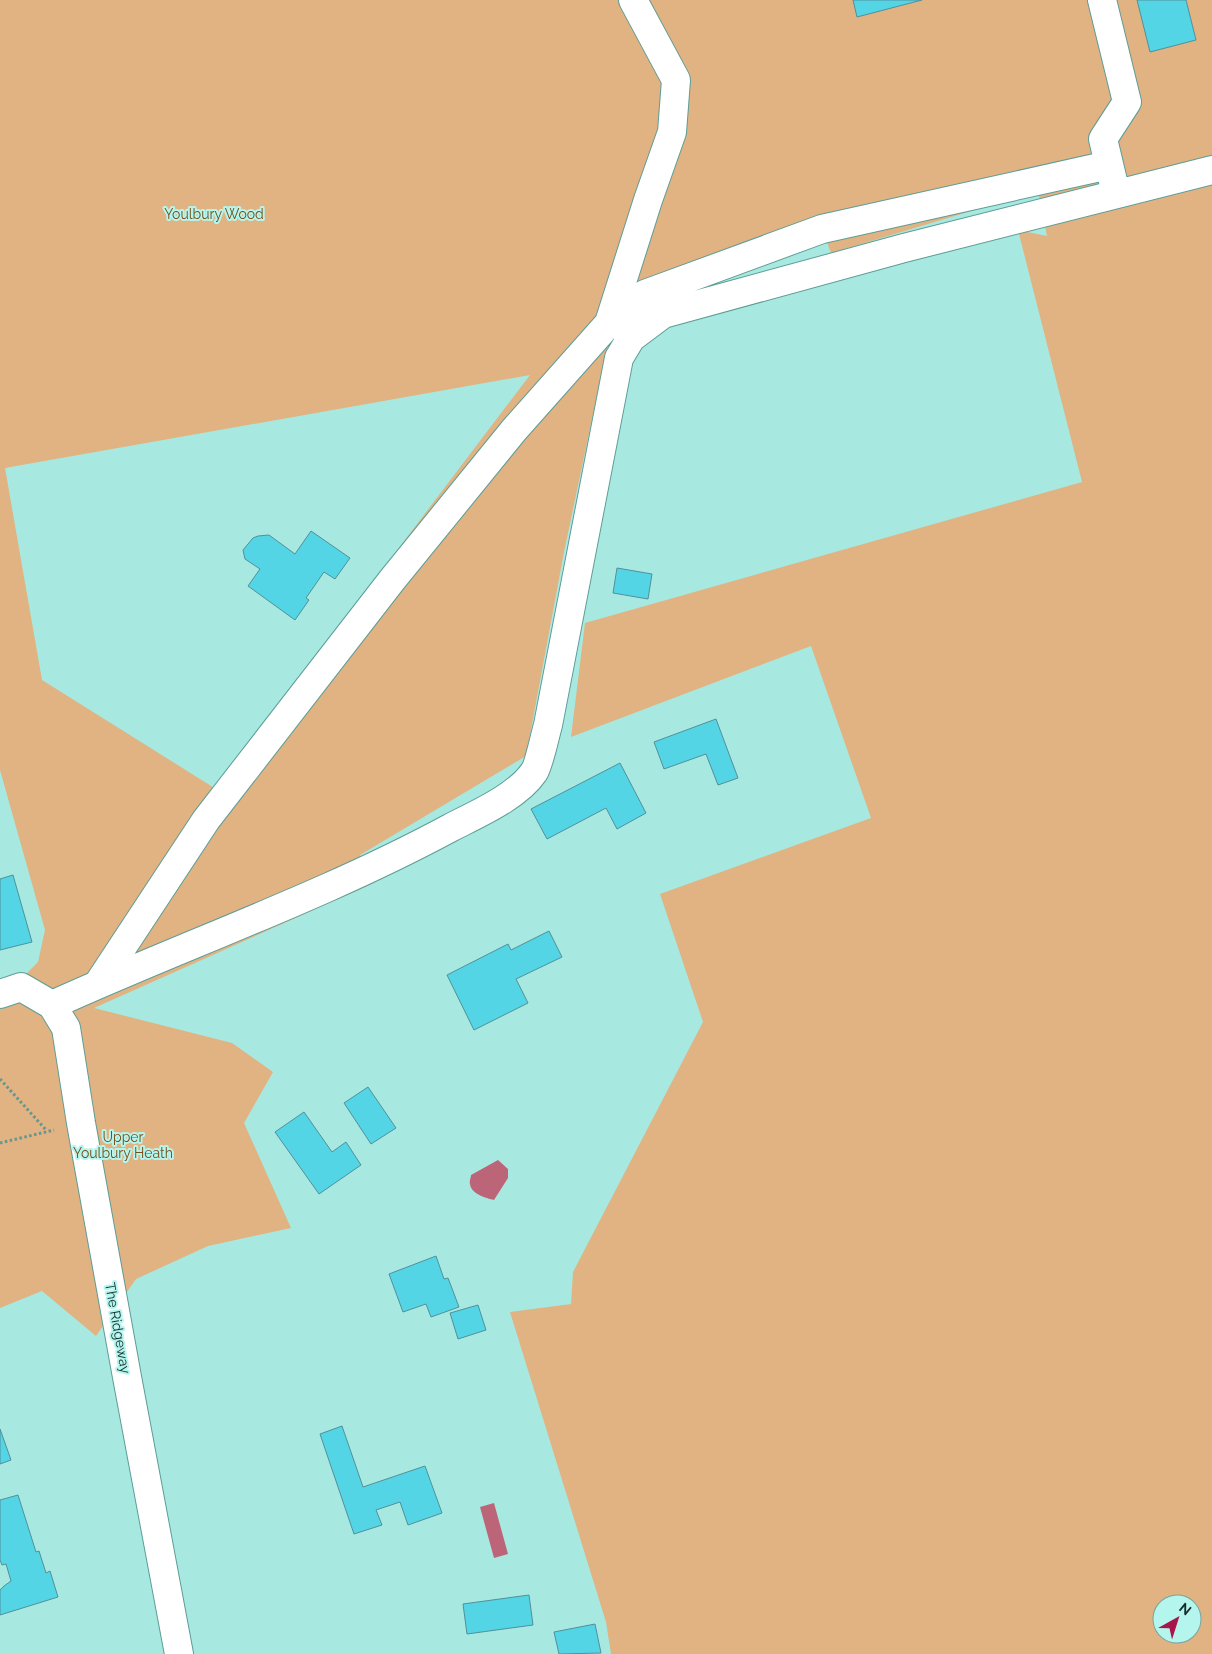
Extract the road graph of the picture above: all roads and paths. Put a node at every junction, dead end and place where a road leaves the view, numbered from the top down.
1 (633, 0) edge
2 (1102, 0) edge
3 (1110, 165) junction
4 (1212, 170) edge
5 (1117, 195) junction
6 (620, 331) junction
7 (98, 984) junction
8 (0, 994) edge
9 (52, 1004) junction
10 (0, 1079) edge
11 (82, 1123) junction
12 (47, 1132) junction
13 (0, 1143) edge
14 (179, 1654) edge

1 - 6 street
2 - 3 street
3 - 5 street
3 - 6 street
4 - 5 street
5 - 6 street
6 - 7 street
6 - 7 street
7 - 9 street
8 - 9 street
9 - 11 street, The Ridgeway
10 - 12 path
11 - 12 path
11 - 14 street, The Ridgeway
12 - 13 path

